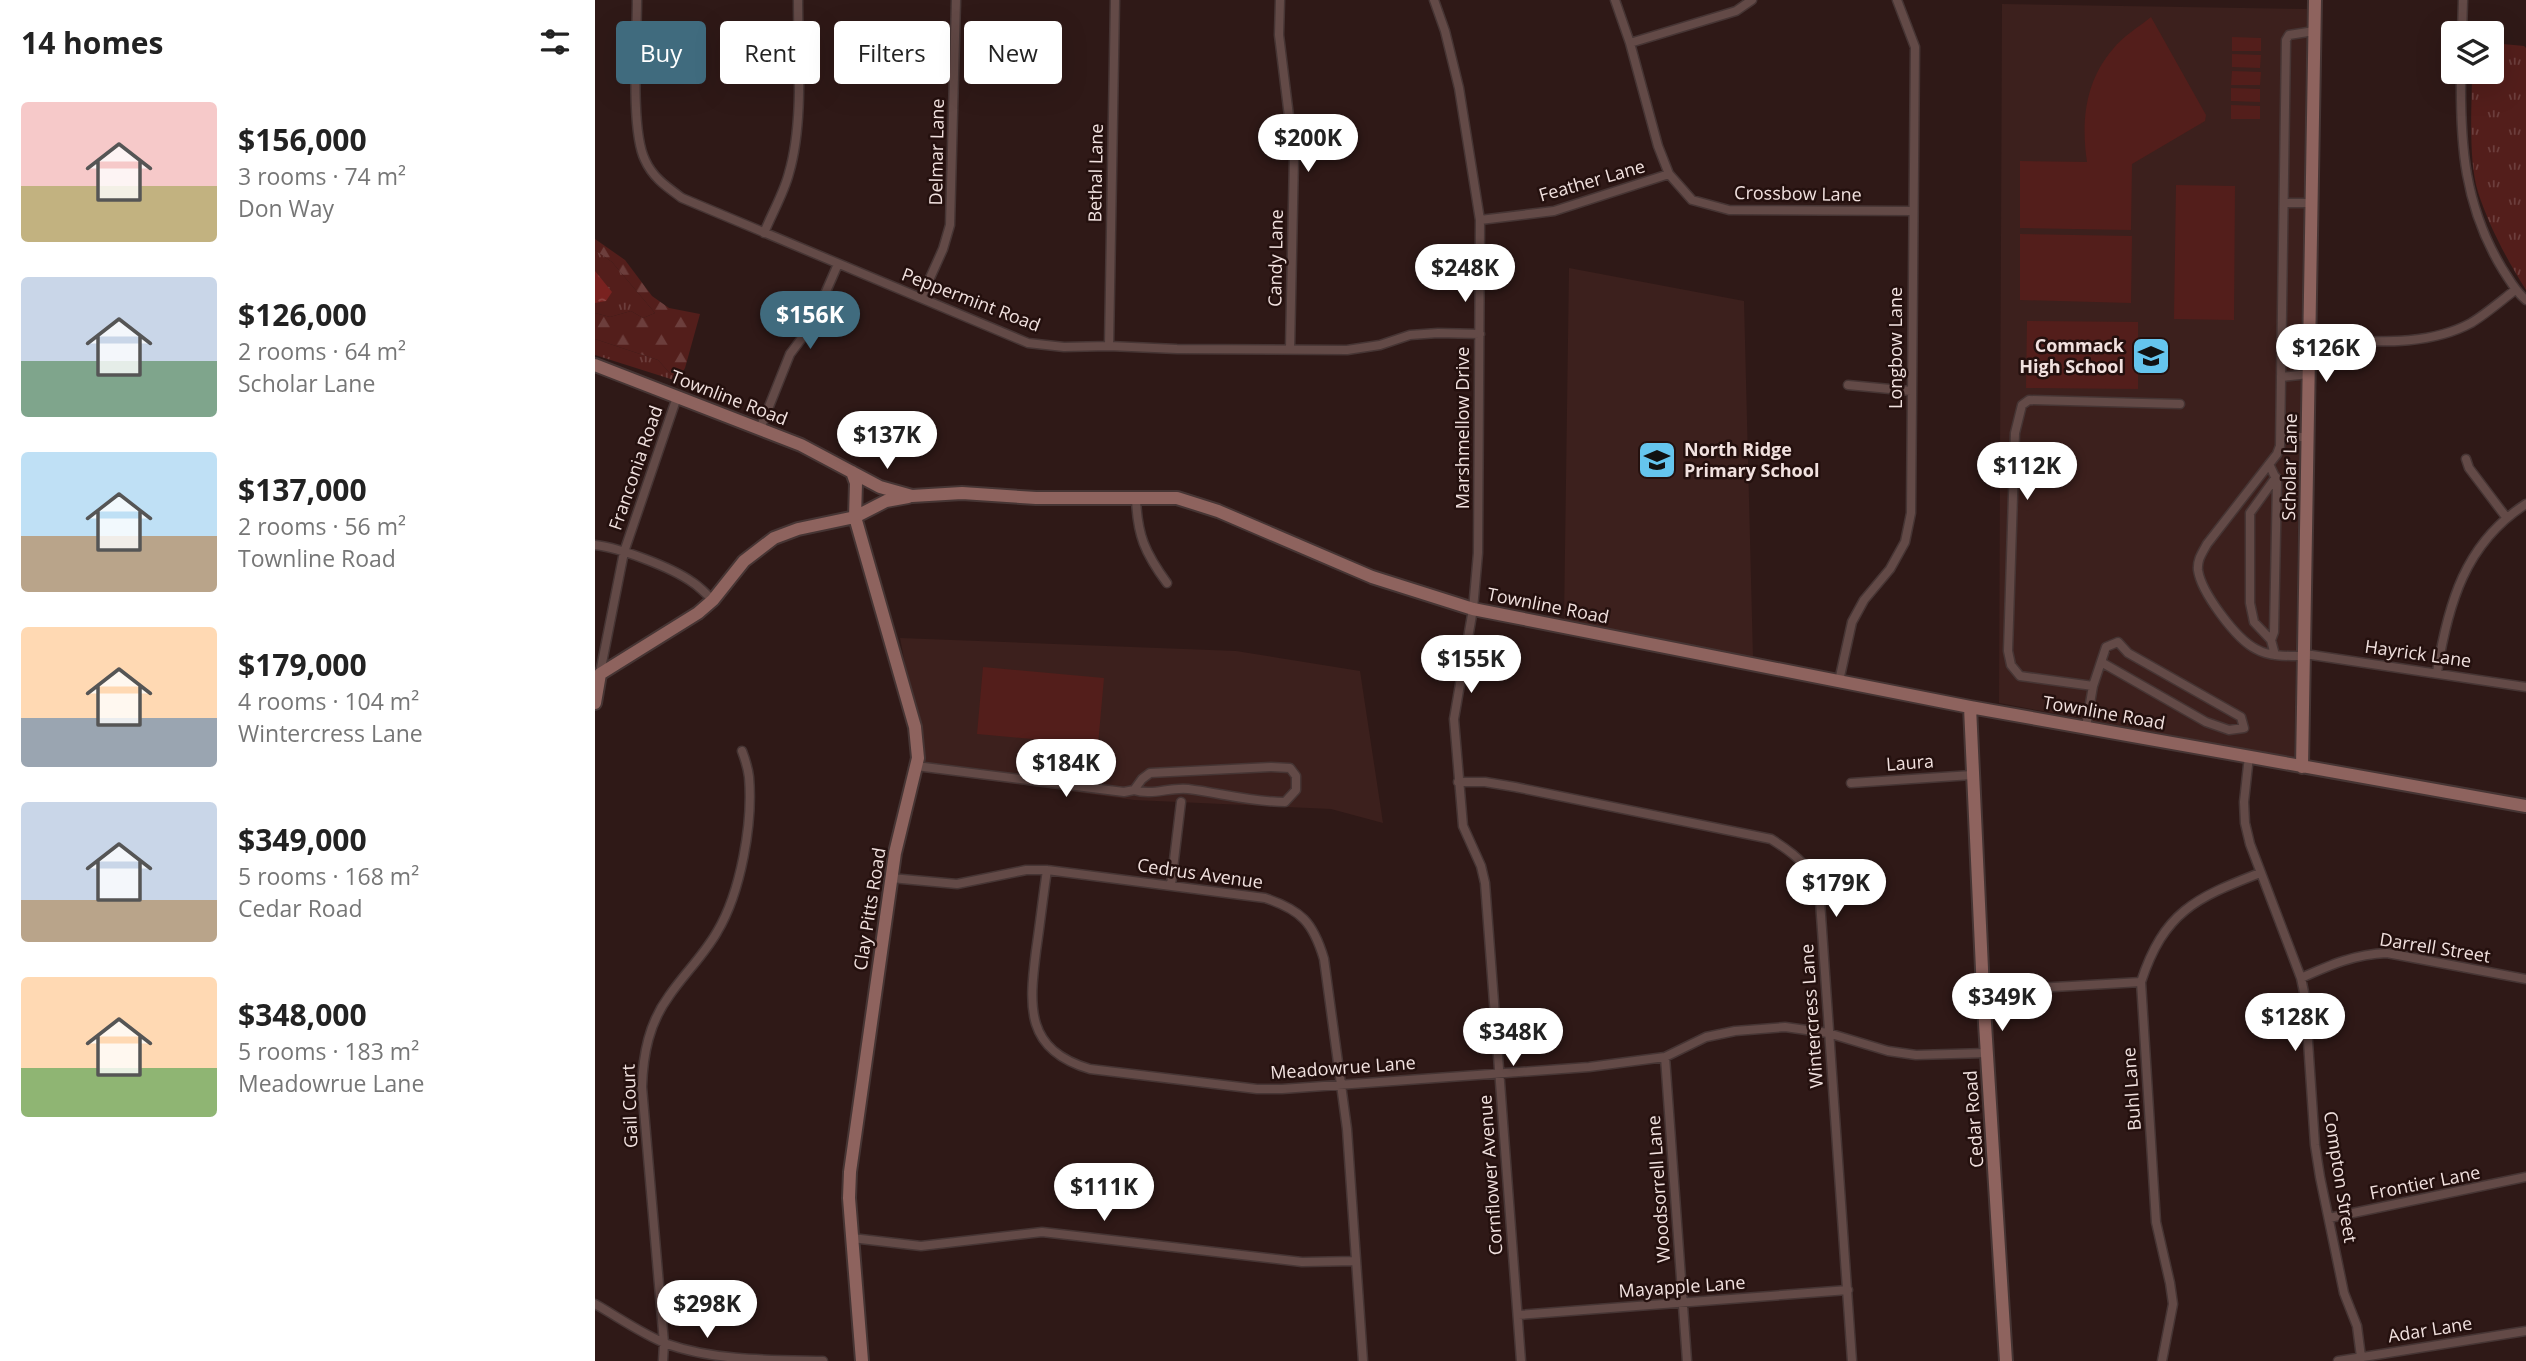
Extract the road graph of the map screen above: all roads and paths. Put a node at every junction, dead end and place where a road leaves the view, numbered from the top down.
1 (637, 0) edge
2 (798, 0) edge
3 (956, 0) edge
4 (1115, 0) edge
5 (1280, 0) edge
6 (1434, 0) edge
7 (1615, 0) edge
8 (1752, 0) edge
9 (1897, 0) edge
10 (2315, 0) edge
11 (2463, 0) edge
12 (2462, 21) edge
13 (2314, 31) junction
14 (1630, 43) junction
15 (2461, 84) edge
16 (1669, 174) junction
17 (2285, 203) junction
18 (2312, 203) junction
19 (1913, 211) junction
20 (1480, 220) junction
21 (764, 233) junction
22 (838, 264) junction
23 (2515, 290) junction
24 (921, 298) junction
25 (2526, 300) edge
26 (1480, 334) junction
27 (2310, 340) junction
28 (1109, 346) junction
29 (1290, 349) junction
30 (595, 365) edge
31 (2309, 374) junction
32 (2282, 377) junction
33 (1848, 385) dead end
34 (1911, 391) junction
35 (677, 397) junction
36 (2180, 404) dead end
37 (759, 429) junction
38 (2281, 437) junction
39 (2308, 437) junction
40 (2466, 459) dead end
41 (2269, 464) junction
42 (852, 472) junction
43 (2276, 477) junction
44 (912, 496) junction
45 (1136, 497) junction
46 (2526, 504) edge
47 (855, 517) junction
48 (2506, 517) junction
49 (595, 545) edge
50 (624, 552) junction
51 (1167, 583) dead end
52 (713, 600) junction
53 (1473, 609) junction
54 (2271, 640) junction
55 (2275, 655) junction
56 (2305, 655) junction
57 (2101, 662) junction
58 (2437, 672) junction
59 (600, 674) junction
60 (1839, 681) junction
61 (2092, 686) junction
62 (2526, 687) edge
63 (595, 703) edge
64 (1970, 707) junction
65 (2086, 727) junction
66 (743, 751) dead end
67 (2249, 756) junction
68 (916, 766) junction
69 (2302, 767) junction
70 (1972, 775) junction
71 (1458, 782) junction
72 (1851, 783) dead end
73 (1134, 790) junction
74 (1181, 802) dead end
75 (2526, 806) edge
76 (1047, 870) junction
77 (2260, 873) junction
78 (891, 878) junction
79 (1171, 885) junction
80 (2301, 978) junction
81 (2526, 979) edge
82 (2141, 982) junction
83 (1983, 990) junction
84 (1828, 1033) junction
85 (1987, 1053) junction
86 (1665, 1057) junction
87 (1499, 1073) junction
88 (1341, 1085) junction
89 (2526, 1177) edge
90 (2329, 1218) junction
91 (852, 1238) junction
92 (1356, 1261) junction
93 (1848, 1290) junction
94 (1683, 1302) junction
95 (595, 1304) edge
96 (1518, 1315) junction
97 (2526, 1331) edge
98 (664, 1343) junction
99 (2361, 1357) junction
100 (663, 1361) edge
101 (824, 1361) edge
102 (862, 1361) edge
103 (1363, 1361) edge
104 (1521, 1361) edge
105 (1688, 1361) edge
106 (1852, 1361) edge
107 (2006, 1361) edge
108 (2162, 1361) edge
109 (2338, 1361) edge

1 - 21 street, Peppermint Road
2 - 21 street
3 - 24 street, Delmar Lane
4 - 28 street, Bethal Lane
5 - 29 street, Candy Lane
6 - 20 street, Marshmellow Drive
7 - 14 street, Crossbow Lane
8 - 14 street
9 - 19 street, Longbow Lane
10 - 13 street, Scholar Lane
11 - 12 street
13 - 17 street
13 - 18 street, Scholar Lane
14 - 16 street, Crossbow Lane
15 - 23 street
16 - 19 street, Crossbow Lane
16 - 20 street, Feather Lane
17 - 18 street
17 - 32 street
18 - 27 street, Scholar Lane
19 - 34 street, Longbow Lane
20 - 26 street, Marshmellow Drive
21 - 22 street, Peppermint Road
22 - 24 street, Peppermint Road
22 - 37 street
23 - 25 street
23 - 27 street
24 - 28 street, Peppermint Road
26 - 29 street, Peppermint Road
26 - 53 street, Marshmellow Drive
27 - 31 street, Scholar Lane
28 - 29 street, Peppermint Road
30 - 35 street, Townline Road
31 - 32 street
31 - 39 street, Scholar Lane
32 - 38 street
33 - 34 street
34 - 60 street, Longbow Lane
35 - 37 street, Townline Road
35 - 50 street, Franconia Road
36 - 61 street
37 - 42 street, Townline Road
38 - 39 street
38 - 41 street
39 - 56 street, Scholar Lane
40 - 48 street
41 - 43 street
41 - 55 street
42 - 44 street, Townline Road
42 - 47 street, Clay Pitts Road
43 - 54 street
43 - 54 street
44 - 45 street, Townline Road
44 - 47 street
45 - 51 street
45 - 53 street, Townline Road
46 - 48 street
47 - 52 street
47 - 68 street, Clay Pitts Road
48 - 58 street
49 - 50 street
50 - 52 street
50 - 59 street, Franconia Road
52 - 59 street
53 - 60 street, Townline Road
53 - 71 street, Marshmellow Drive
54 - 55 street
55 - 56 street, Hayrick Lane
56 - 58 street, Hayrick Lane
56 - 69 street, Scholar Lane
57 - 57 street
57 - 61 street
58 - 62 street, Hayrick Lane
59 - 63 street
60 - 64 street, Townline Road
61 - 65 street
64 - 65 street, Townline Road
64 - 70 street, Cedar Road
65 - 67 street, Townline Road
66 - 98 street, Gail Court
67 - 69 street, Townline Road
67 - 77 street, Compton Street
68 - 73 street
68 - 78 street, Clay Pitts Road
69 - 75 street, Townline Road
70 - 72 street, Laura
70 - 83 street, Cedar Road
71 - 84 street, Wintercress Lane
71 - 87 street, Cornflower Avenue
73 - 73 street
74 - 79 street
76 - 78 street, Cedrus Avenue
76 - 79 street, Cedrus Avenue
76 - 88 street, Meadowrue Lane
77 - 80 street, Compton Street
77 - 82 street, Buhl Lane
78 - 91 street, Clay Pitts Road
79 - 88 street, Cedrus Avenue
80 - 81 street, Darrell Street
80 - 90 street, Compton Street
82 - 83 street
82 - 108 street, Buhl Lane
83 - 85 street, Cedar Road
84 - 85 street, Meadowrue Lane
84 - 86 street, Meadowrue Lane
84 - 93 street, Wintercress Lane
85 - 107 street, Cedar Road
86 - 87 street, Meadowrue Lane
86 - 94 street, Woodsorrell Lane
87 - 88 street, Meadowrue Lane
87 - 96 street, Cornflower Avenue
88 - 92 street, Cedrus Avenue
89 - 90 street, Frontier Lane
90 - 99 street, Compton Street
91 - 92 street
91 - 102 street, Clay Pitts Road
92 - 103 street, Cedrus Avenue
93 - 94 street, Mayapple Lane
93 - 106 street, Wintercress Lane
94 - 96 street, Mayapple Lane
94 - 105 street, Woodsorrell Lane
95 - 98 street
96 - 104 street, Cornflower Avenue
97 - 99 street, Adar Lane
98 - 100 street, Gail Court
98 - 101 street
99 - 109 street, Adar Lane

